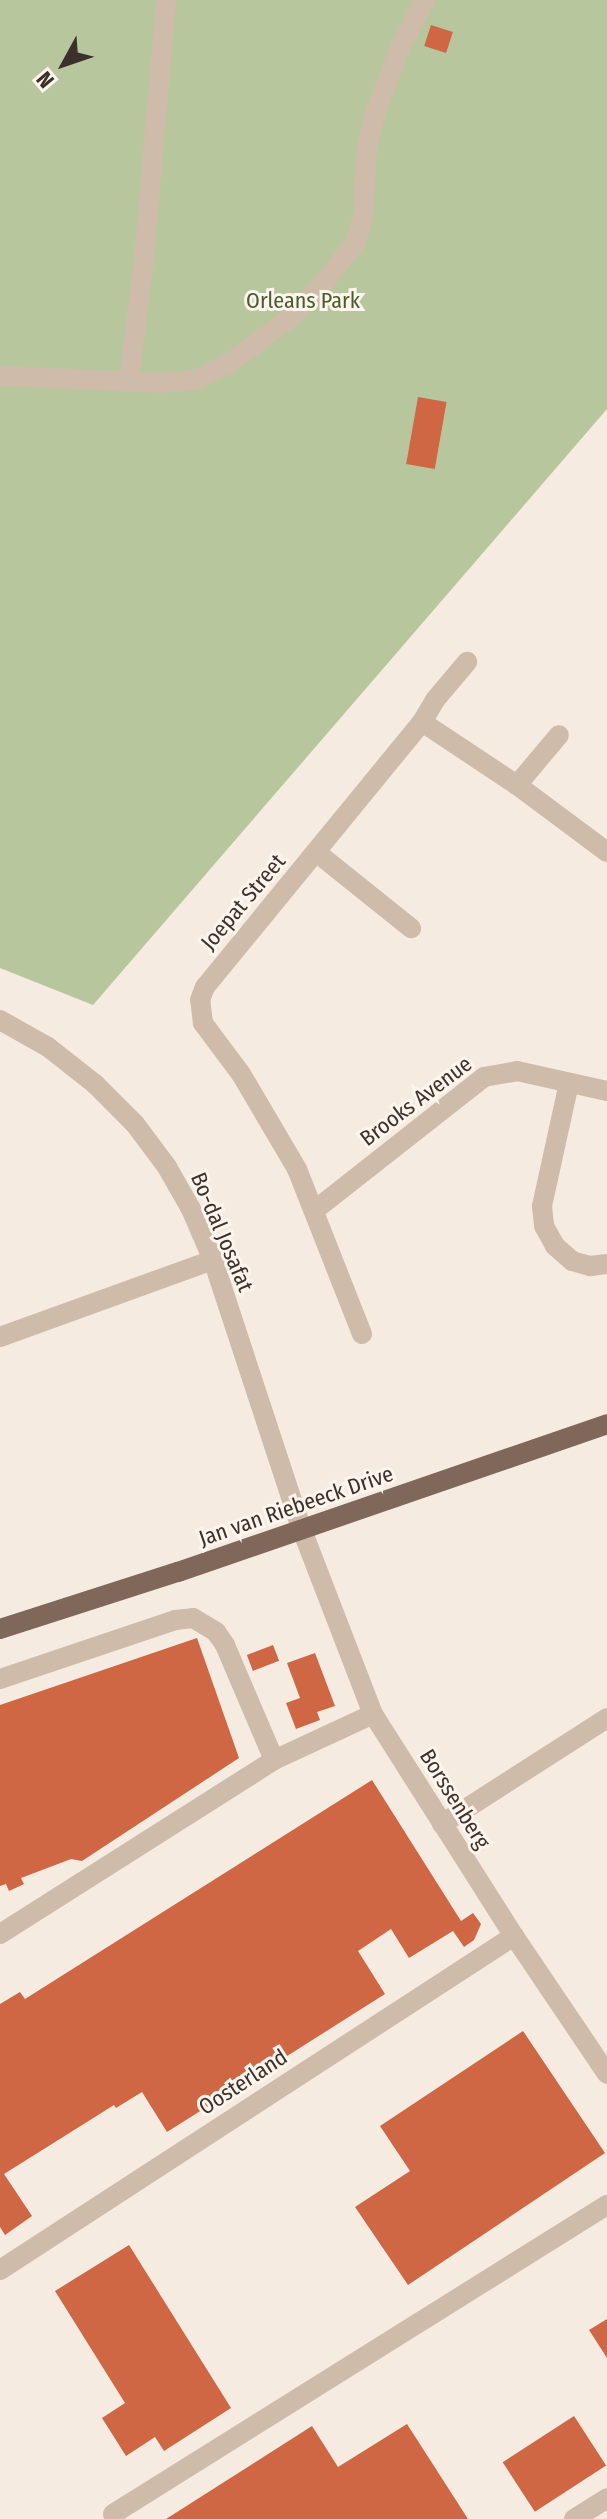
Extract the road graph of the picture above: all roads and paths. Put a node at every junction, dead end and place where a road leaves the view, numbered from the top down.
1 (166, 0) edge
2 (425, 0) edge
3 (0, 376) edge
4 (129, 379) junction
5 (467, 662) dead end
6 (422, 722) junction
7 (559, 735) dead end
8 (517, 785) junction
9 (316, 852) junction
10 (607, 852) edge
11 (411, 928) dead end
12 (0, 1020) edge
13 (569, 1083) junction
14 (607, 1091) edge
15 (315, 1210) junction
16 (213, 1260) junction
17 (607, 1264) edge
18 (362, 1334) dead end
19 (0, 1337) edge
20 (607, 1424) edge
21 (302, 1530) junction
22 (0, 1629) edge
23 (0, 1679) edge
24 (373, 1714) junction
25 (607, 1718) edge
26 (274, 1760) junction
27 (442, 1824) junction
28 (0, 1934) edge
29 (514, 1936) junction
30 (607, 2074) edge
31 (607, 2205) edge
32 (0, 2270) edge
33 (607, 2498) edge
34 (113, 2514) dead end
35 (574, 2519) edge

1 - 4 street
2 - 4 street
3 - 4 street
5 - 6 street, Joepat Street
6 - 8 street
6 - 9 street, Joepat Street
7 - 8 street
8 - 10 street
9 - 11 street
9 - 15 street, Joepat Street
12 - 16 street, Bo-dal Josafat
13 - 14 street, Brooks Avenue
13 - 15 street, Brooks Avenue
13 - 17 street
15 - 18 street, Joepat Street
16 - 19 street
16 - 21 street, Bo-dal Josafat
20 - 21 main road, Jan van Riebeeck Drive
21 - 22 main road, Jan van Riebeeck Drive
21 - 24 street, Borssenberg
23 - 26 street
24 - 26 street
24 - 27 street, Borssenberg
25 - 27 street
26 - 28 street
27 - 29 street, Borssenberg
29 - 30 street, Borssenberg
29 - 32 street, Oosterland
31 - 34 street
33 - 35 street

